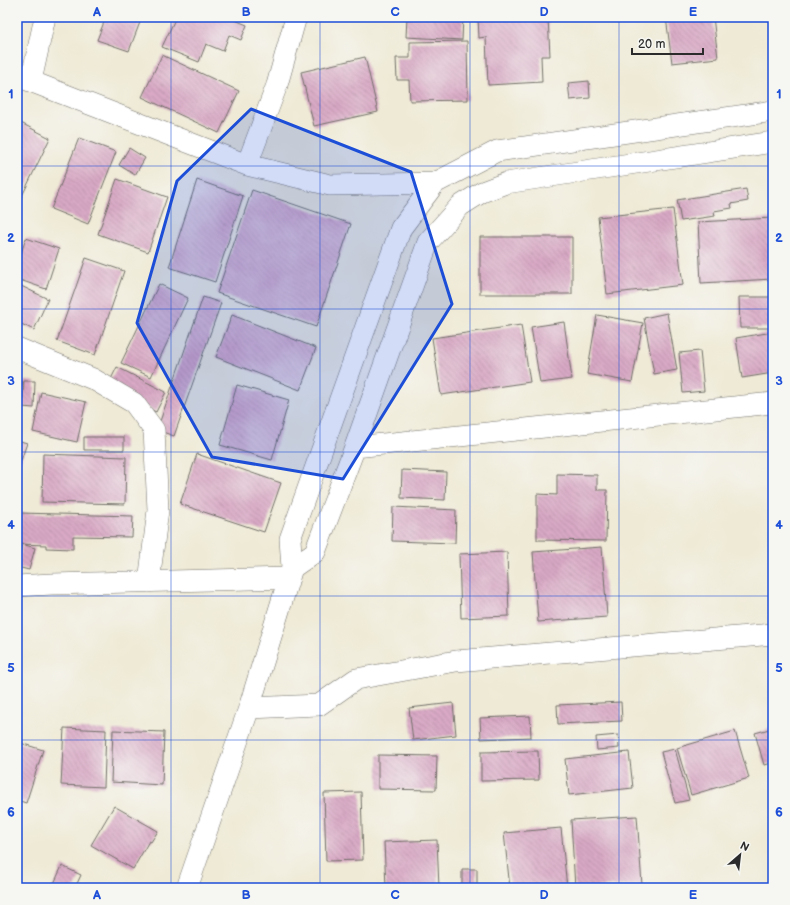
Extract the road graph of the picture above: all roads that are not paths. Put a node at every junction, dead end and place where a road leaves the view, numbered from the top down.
1 (45, 17) edge
2 (296, 17) edge
3 (24, 78) edge
4 (773, 111) edge
5 (773, 142) edge
6 (247, 165) junction
7 (435, 183) junction
8 (17, 348) edge
9 (773, 403) edge
10 (355, 447) junction
11 (290, 573) junction
12 (149, 582) junction
13 (17, 586) edge
14 (773, 634) edge
15 (249, 708) junction
16 (187, 888) edge

1 - 3 street
2 - 6 street
3 - 6 street
4 - 7 street
5 - 10 street
6 - 7 street
7 - 11 street
8 - 12 street
9 - 10 street
10 - 11 street
11 - 12 street
11 - 15 street
12 - 13 street
14 - 15 street
15 - 16 street

